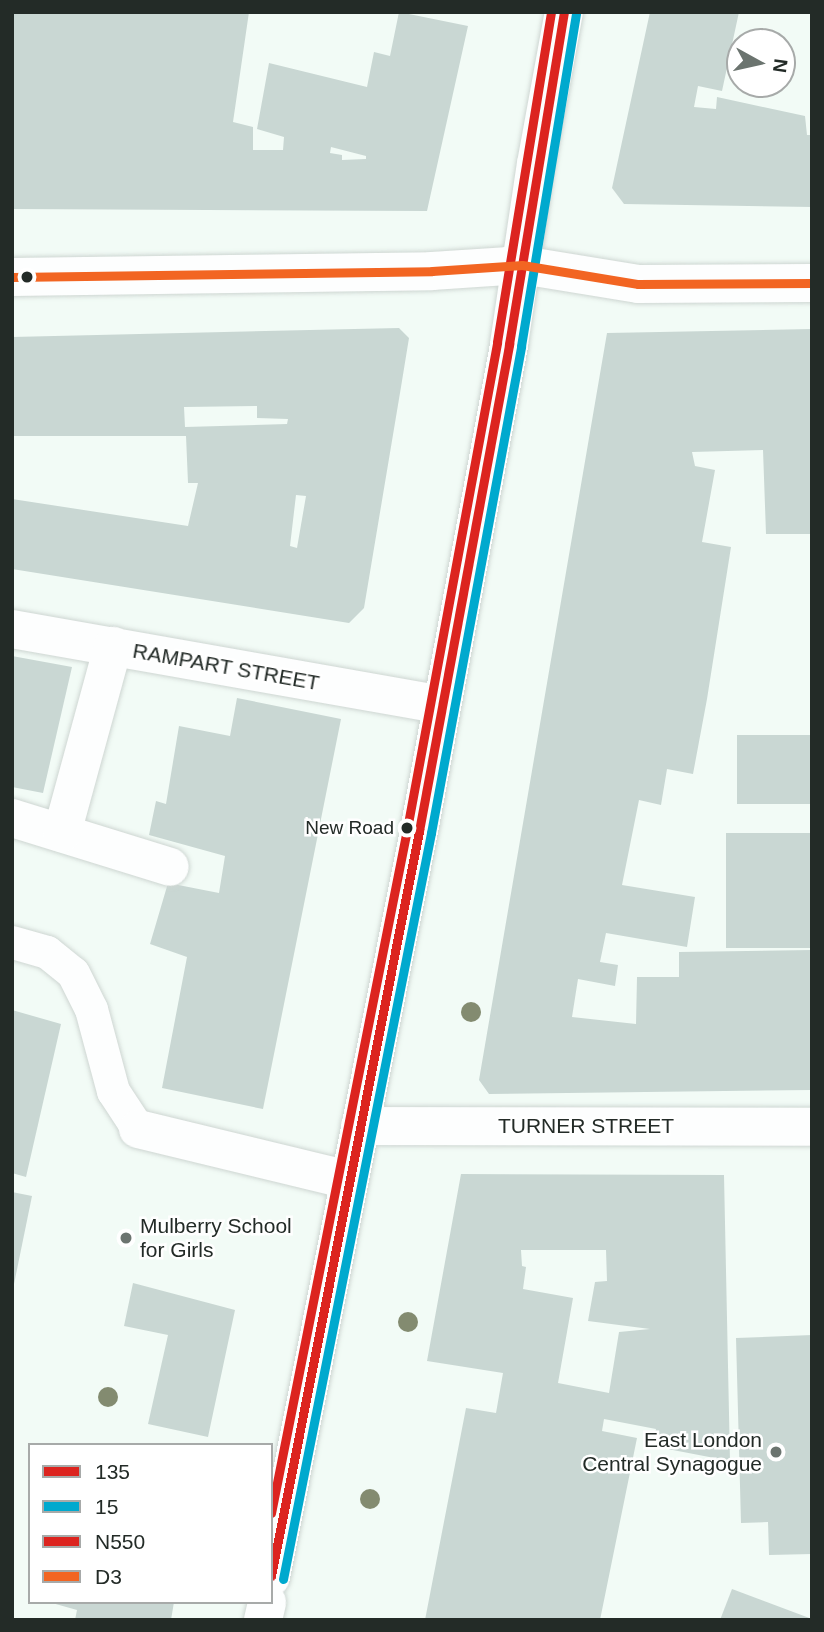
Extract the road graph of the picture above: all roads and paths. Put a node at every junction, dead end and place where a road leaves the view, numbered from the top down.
1 (557, 14) edge
2 (522, 265) junction
3 (12, 276) edge
4 (812, 283) edge
5 (12, 629) edge
6 (113, 646) junction
7 (439, 704) junction
8 (12, 818) edge
9 (62, 833) junction
10 (170, 867) dead end
11 (12, 942) edge
12 (360, 1126) junction
13 (812, 1127) edge
14 (138, 1129) joint
15 (349, 1180) junction
16 (279, 1494) edge
17 (273, 1556) edge

1 - 2 main road
2 - 3 main road
2 - 4 main road
2 - 7 main road
5 - 6 main road, RAMPART STREET
6 - 7 main road, RAMPART STREET
6 - 9 main road
7 - 12 main road
8 - 9 main road
9 - 10 main road
11 - 14 lane
12 - 13 main road, TURNER STREET
12 - 15 main road
14 - 15 main road
15 - 16 main road
16 - 17 main road

